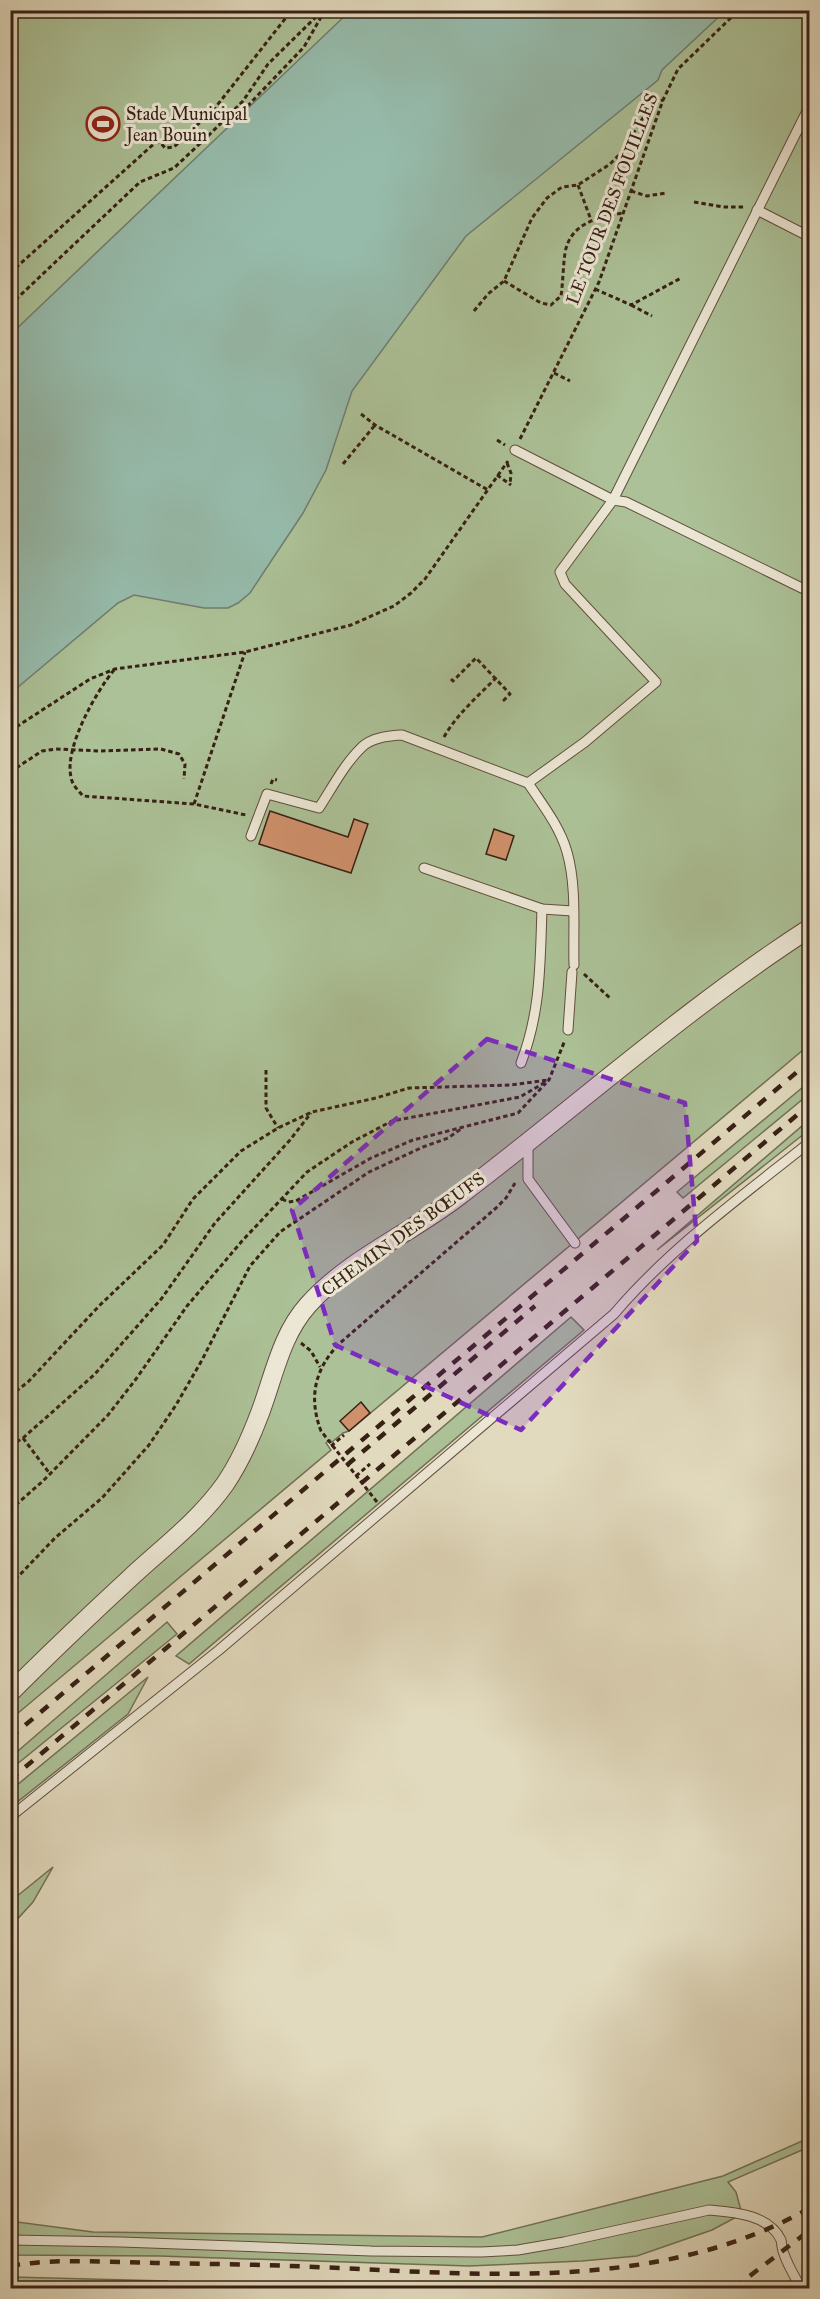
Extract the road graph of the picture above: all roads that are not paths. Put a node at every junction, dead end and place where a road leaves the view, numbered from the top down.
1 (810, 105) edge
2 (757, 210) junction
3 (810, 237) edge
4 (514, 450) road end
5 (613, 500) junction
6 (810, 592) edge
7 (528, 783) junction
8 (252, 836) dead end
9 (424, 867) dead end
10 (542, 909) junction
11 (573, 911) junction
12 (810, 928) edge
13 (568, 1030) road end
14 (521, 1062) dead end
15 (810, 1142) edge
16 (522, 1145) junction
17 (575, 1243) dead end
18 (10, 1693) edge
19 (10, 1817) edge
20 (10, 2240) edge
21 (801, 2289) edge

1 - 2 lane
2 - 3 lane
2 - 5 lane
4 - 5 lane
5 - 6 lane
5 - 7 lane
7 - 8 lane
7 - 11 lane
9 - 10 lane
10 - 11 lane
10 - 14 lane
11 - 13 lane
12 - 16 street, CHEMIN DES BŒUFS
15 - 19 lane
16 - 17 lane
16 - 18 street, CHEMIN DES BŒUFS
20 - 21 lane

